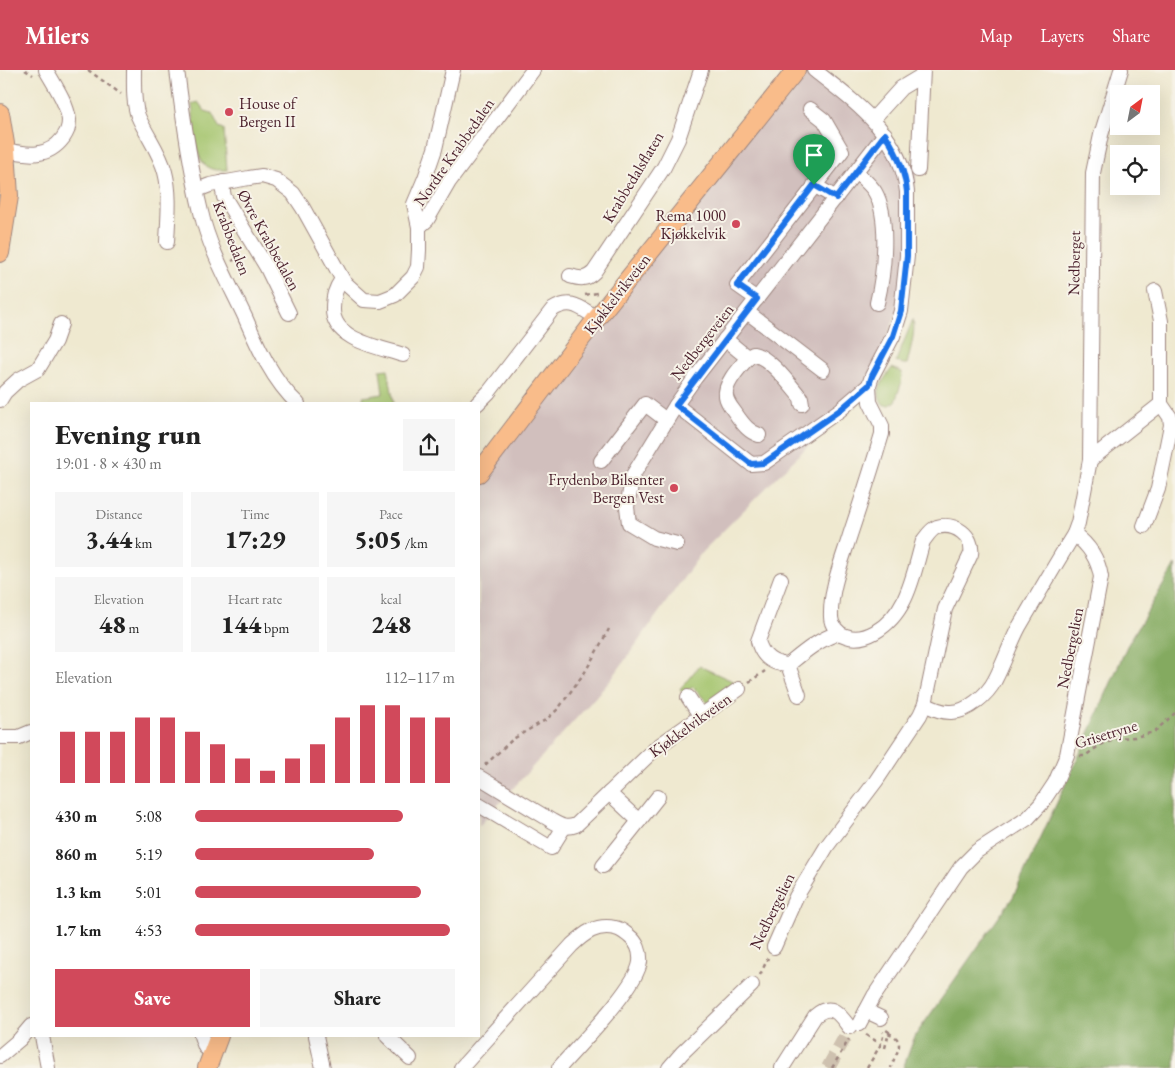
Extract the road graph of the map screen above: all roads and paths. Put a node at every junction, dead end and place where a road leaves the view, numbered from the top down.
1 (46, 70) edge
2 (88, 70) edge
3 (134, 70) edge
4 (177, 70) edge
5 (453, 70) edge
6 (533, 70) edge
7 (701, 70) edge
8 (796, 70) edge
9 (814, 70) edge
10 (1121, 70) edge
11 (922, 73) edge
12 (126, 98) dead end
13 (810, 109) dead end
14 (0, 113) edge
15 (873, 119) junction
16 (885, 134) junction
17 (6, 150) junction
18 (918, 170) dead end
19 (856, 172) junction
20 (223, 182) junction
21 (814, 185) junction
22 (197, 190) junction
23 (836, 198) junction
24 (419, 227) junction
25 (167, 242) dead end
26 (253, 246) junction
27 (0, 253) edge
28 (222, 267) junction
29 (570, 276) dead end
30 (342, 279) junction
31 (1155, 291) dead end
32 (757, 299) junction
33 (877, 303) dead end
34 (747, 312) junction
35 (289, 313) dead end
36 (597, 318) junction
37 (61, 324) dead end
38 (725, 339) junction
39 (403, 355) dead end
40 (748, 358) junction
41 (823, 370) dead end
42 (869, 385) junction
43 (0, 400) edge
44 (296, 402) edge
45 (479, 402) edge
46 (802, 404) dead end
47 (1161, 404) junction
48 (676, 405) junction
49 (666, 420) junction
50 (759, 434) dead end
51 (1090, 460) junction
52 (601, 461) dead end
53 (480, 472) edge
54 (1144, 526) dead end
55 (1074, 534) junction
56 (677, 544) dead end
57 (781, 579) dead end
58 (609, 629) dead end
59 (839, 634) junction
60 (783, 664) junction
61 (739, 688) joint
62 (799, 695) dead end
63 (688, 697) dead end
64 (925, 704) junction
65 (1175, 713) edge
66 (700, 715) junction
67 (30, 732) edge
68 (0, 737) edge
69 (1066, 757) junction
70 (480, 773) edge
71 (504, 792) junction
72 (609, 793) junction
73 (658, 797) dead end
74 (480, 806) edge
75 (492, 813) junction
76 (639, 821) junction
77 (564, 827) junction
78 (604, 866) dead end
79 (774, 947) joint
80 (752, 985) joint
81 (866, 1011) junction
82 (881, 1026) junction
83 (30, 1027) edge
84 (856, 1031) junction
85 (888, 1034) junction
86 (42, 1037) edge
87 (202, 1037) edge
88 (219, 1037) edge
89 (316, 1037) edge
90 (388, 1037) edge
91 (881, 1044) junction
92 (885, 1048) dead end
93 (0, 1056) edge
94 (410, 1058) dead end
95 (210, 1060) edge
96 (834, 1067) edge
97 (48, 1068) edge
98 (323, 1068) edge
99 (461, 1068) edge
100 (559, 1068) edge
101 (669, 1068) edge
102 (782, 1068) edge
103 (867, 1068) edge
104 (891, 1068) edge

1 - 17 street
2 - 12 path
3 - 25 street
4 - 22 street, Krabbedalen
5 - 24 street, Øvre Krabbedalen
6 - 24 street, Nordre Krabbedalen
7 - 29 street, Krabbedalsflaten
8 - 36 main road, Kjøkkelvikveien
9 - 15 street, Nedbergeveien
10 - 51 street, Nedberget
11 - 15 street
11 - 18 street
13 - 21 street
14 - 17 main road
15 - 16 street, Nedbergeveien
16 - 19 street, Nedbergeveien
16 - 42 street, Nedbergeveien
17 - 27 main road
19 - 23 street, Nedbergeveien
19 - 33 street
20 - 22 street, Øvre Krabbedalen
20 - 26 street, Øvre Krabbedalen
20 - 30 street, Øvre Krabbedalen
21 - 23 street
21 - 32 street
22 - 28 street, Krabbedalen
23 - 32 street, Nedbergeveien
24 - 30 street, Øvre Krabbedalen
26 - 28 path
26 - 35 street, Øvre Krabbedalen
28 - 44 street, Krabbedalen
30 - 39 street
31 - 47 street
32 - 34 street, Nedbergeveien
34 - 38 street, Nedbergeveien
34 - 41 street
36 - 45 street
36 - 53 main road, Kjøkkelvikveien
37 - 43 street
38 - 40 street
38 - 48 street, Nedbergeveien
40 - 46 street
40 - 50 street
42 - 48 street, Nedbergeveien
42 - 59 street
47 - 51 street
47 - 54 street
48 - 49 street, Nedbergeveien
49 - 52 street
49 - 56 street, Nedbergeveien
51 - 55 street, Nedberget
55 - 64 street
55 - 69 street, Nedbergelien
57 - 60 street
58 - 70 path
59 - 60 street
59 - 64 street, Nedbergelien
60 - 61 path, Kjøkkelvikveien
60 - 62 street
61 - 66 street, Kjøkkelvikveien
63 - 66 street
64 - 79 street, Nedbergelien
65 - 69 path, Grisetryne
66 - 72 street, Kjøkkelvikveien
67 - 68 street
69 - 81 street, Nedbergelien
70 - 71 street
71 - 75 street
71 - 77 street
72 - 76 street
72 - 77 street, Kjøkkelvikveien
73 - 76 street
74 - 75 street
75 - 77 street
76 - 78 street
79 - 80 path, Nedbergelien
80 - 101 street
81 - 82 street
81 - 84 street, Nedbergelien
82 - 85 path
82 - 91 path
83 - 93 street
84 - 91 path
84 - 96 path
84 - 102 street
85 - 92 path
85 - 104 path
86 - 97 street
87 - 95 street
88 - 95 main road
89 - 98 street
90 - 94 street
91 - 103 path
99 - 100 street

